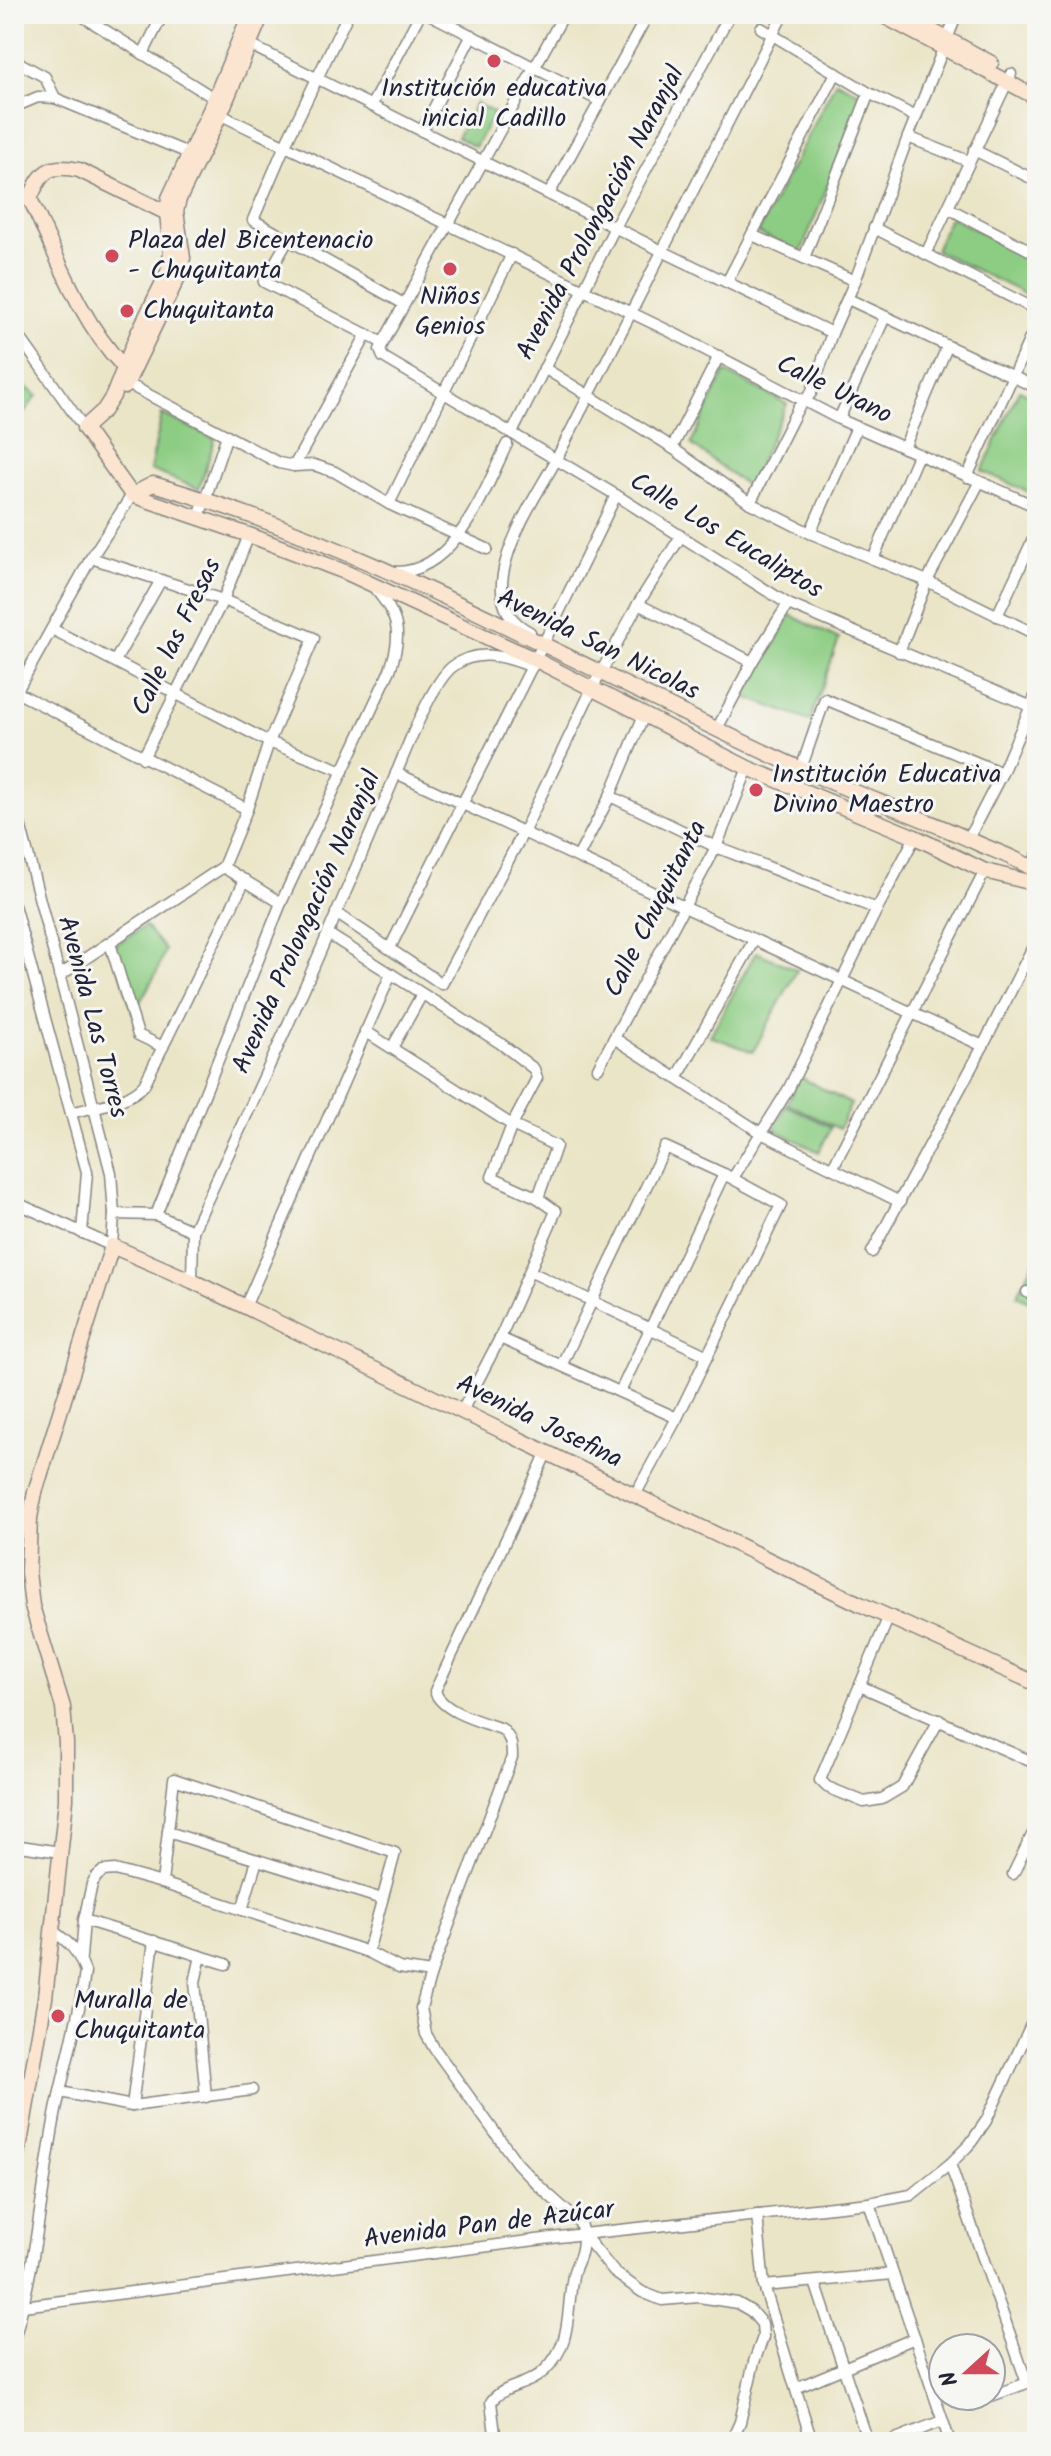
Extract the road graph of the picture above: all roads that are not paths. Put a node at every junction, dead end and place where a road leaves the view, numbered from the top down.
1 (163, 14) edge
2 (250, 14) edge
3 (262, 14) edge
4 (348, 14) edge
5 (420, 14) edge
6 (429, 14) edge
7 (564, 14) edge
8 (648, 14) edge
9 (730, 14) edge
10 (783, 14) edge
11 (880, 14) edge
12 (901, 14) edge
13 (957, 14) edge
14 (84, 15) edge
15 (761, 28) dead end
16 (472, 35) junction
17 (772, 35) junction
18 (244, 41) junction
19 (946, 44) junction
20 (143, 54) junction
21 (14, 60) edge
22 (535, 66) junction
23 (836, 73) junction
24 (1009, 77) junction
25 (318, 79) junction
26 (1037, 87) edge
27 (869, 93) junction
28 (55, 98) junction
29 (1037, 98) edge
30 (600, 101) junction
31 (371, 106) junction
32 (14, 107) edge
33 (215, 108) junction
34 (916, 117) junction
35 (422, 131) junction
36 (908, 137) junction
37 (285, 145) junction
38 (188, 153) junction
39 (971, 155) junction
40 (483, 161) junction
41 (1037, 181) edge
42 (549, 194) junction
43 (14, 197) edge
44 (30, 199) junction
45 (948, 208) junction
46 (167, 213) junction
47 (449, 223) junction
48 (615, 227) junction
49 (874, 228) junction
50 (752, 235) junction
51 (288, 240) junction
52 (662, 251) junction
53 (512, 254) junction
54 (926, 254) junction
55 (1037, 254) edge
56 (804, 258) junction
57 (855, 281) junction
58 (727, 282) junction
59 (583, 289) junction
60 (848, 299) junction
61 (404, 304) junction
62 (1037, 310) edge
63 (630, 313) junction
64 (885, 317) junction
65 (1037, 323) edge
66 (14, 329) edge
67 (832, 333) junction
68 (367, 334) junction
69 (383, 343) junction
70 (947, 347) junction
71 (719, 356) junction
72 (544, 368) junction
73 (123, 377) junction
74 (1014, 377) junction
75 (1037, 388) edge
76 (442, 394) junction
77 (589, 395) junction
78 (804, 401) junction
79 (839, 419) junction
80 (857, 427) junction
81 (87, 432) junction
82 (227, 435) junction
83 (510, 438) junction
84 (672, 448) junction
85 (904, 448) junction
86 (918, 455) junction
87 (556, 460) junction
88 (294, 466) junction
89 (967, 477) junction
90 (979, 483) junction
91 (132, 495) junction
92 (616, 495) junction
93 (205, 499) junction
94 (750, 503) junction
95 (389, 504) junction
96 (1037, 507) edge
97 (199, 517) junction
98 (1037, 531) edge
99 (810, 533) junction
100 (249, 535) junction
101 (681, 536) junction
102 (460, 537) junction
103 (487, 549) dead end
104 (91, 558) junction
105 (873, 559) junction
106 (383, 570) junction
107 (161, 580) junction
108 (927, 581) junction
109 (370, 583) junction
110 (223, 600) junction
111 (638, 604) junction
112 (788, 604) junction
113 (997, 616) junction
114 (52, 629) junction
115 (1037, 635) edge
116 (545, 642) junction
117 (899, 652) junction
118 (115, 661) junction
119 (752, 662) junction
120 (534, 663) junction
121 (602, 672) junction
122 (592, 689) junction
123 (176, 692) junction
124 (1037, 692) edge
125 (15, 694) edge
126 (1030, 706) junction
127 (644, 715) junction
128 (717, 729) junction
129 (269, 742) junction
130 (143, 758) junction
131 (748, 768) junction
132 (801, 769) junction
133 (343, 771) junction
134 (396, 773) junction
135 (1002, 773) junction
136 (610, 796) junction
137 (14, 801) edge
138 (461, 803) junction
139 (247, 809) junction
140 (524, 831) junction
141 (915, 837) junction
142 (968, 839) junction
143 (716, 847) junction
144 (578, 857) junction
145 (1035, 865) edge
146 (223, 867) junction
147 (985, 871) junction
148 (245, 880) junction
149 (1037, 884) edge
150 (281, 903) junction
151 (14, 905) edge
152 (685, 908) junction
153 (877, 909) junction
154 (41, 911) junction
155 (336, 913) junction
156 (16, 925) edge
157 (328, 934) junction
158 (1037, 939) edge
159 (754, 940) junction
160 (110, 943) junction
161 (390, 948) junction
162 (391, 974) junction
163 (59, 976) junction
164 (842, 981) junction
165 (422, 994) junction
166 (911, 1013) junction
167 (365, 1031) junction
168 (614, 1038) junction
169 (983, 1046) junction
170 (163, 1047) junction
171 (392, 1048) junction
172 (598, 1068) dead end
173 (677, 1078) junction
174 (93, 1107) junction
175 (71, 1113) junction
176 (512, 1125) junction
177 (761, 1133) junction
178 (833, 1167) junction
179 (728, 1176) junction
180 (538, 1198) junction
181 (17, 1200) edge
182 (900, 1202) junction
183 (114, 1214) junction
184 (156, 1215) junction
185 (193, 1231) junction
186 (82, 1233) junction
187 (112, 1246) junction
188 (872, 1252) dead end
189 (531, 1272) junction
190 (192, 1281) junction
191 (592, 1299) junction
192 (245, 1307) junction
193 (651, 1328) junction
194 (500, 1338) junction
195 (708, 1356) junction
196 (562, 1364) junction
197 (620, 1392) junction
198 (462, 1411) junction
199 (677, 1418) junction
200 (547, 1452) junction
201 (635, 1495) junction
202 (889, 1616) junction
203 (1037, 1684) edge
204 (860, 1686) junction
205 (939, 1720) junction
206 (1037, 1764) edge
207 (1037, 1825) edge
208 (168, 1832) junction
209 (14, 1845) edge
210 (60, 1852) junction
211 (257, 1860) junction
212 (1013, 1874) dead end
213 (162, 1883) junction
214 (382, 1899) junction
215 (242, 1910) junction
216 (84, 1920) junction
217 (53, 1931) junction
218 (154, 1941) junction
219 (368, 1952) junction
220 (201, 1956) junction
221 (81, 1957) junction
222 (226, 1964) dead end
223 (431, 1973) junction
224 (1037, 2012) edge
225 (252, 2090) dead end
226 (60, 2092) junction
227 (206, 2097) junction
228 (132, 2106) junction
229 (950, 2164) junction
230 (14, 2178) edge
231 (869, 2203) junction
232 (757, 2215) junction
233 (583, 2234) junction
234 (893, 2274) junction
235 (815, 2282) junction
236 (764, 2286) junction
237 (23, 2306) junction
238 (915, 2338) junction
239 (14, 2339) edge
240 (844, 2369) junction
241 (796, 2388) junction
242 (1007, 2390) edge
243 (942, 2421) junction
244 (496, 2442) edge
245 (731, 2442) edge
246 (812, 2442) edge
247 (868, 2442) edge
248 (888, 2442) edge
249 (950, 2442) edge

1 - 20 street
2 - 18 street
3 - 18 street
4 - 25 street
5 - 31 street
6 - 16 street
7 - 22 street
8 - 30 street
9 - 48 street, Avenida Prolongación Naranjal
10 - 17 street
11 - 19 street
12 - 19 street
13 - 19 street
14 - 20 street, Calle Urano
15 - 17 street
16 - 22 street
16 - 35 street
17 - 23 street
17 - 52 street
18 - 25 street
18 - 33 street
19 - 24 street
19 - 34 street
20 - 33 street, Calle Urano
21 - 28 street
22 - 30 street
22 - 40 street
23 - 27 street
23 - 50 street
24 - 26 street
24 - 29 street
24 - 39 street
25 - 31 street
25 - 37 street
27 - 34 street
27 - 56 street
28 - 32 street
28 - 38 street
30 - 42 street
31 - 35 street
33 - 37 street, Calle Urano
33 - 38 street
33 - 73 street
34 - 36 street
35 - 40 street
36 - 39 street
36 - 49 street
37 - 47 street, Calle Urano
37 - 51 street
38 - 46 street
39 - 41 street
39 - 45 street
40 - 42 street
40 - 47 street
42 - 48 street
43 - 44 street
44 - 46 street
44 - 73 street
45 - 54 street
45 - 55 street
46 - 73 street
47 - 53 street, Calle Urano
47 - 61 street
48 - 52 street
48 - 59 street, Avenida Prolongación Naranjal
49 - 54 street
49 - 57 street
50 - 56 street
50 - 58 street
51 - 61 street
51 - 68 street
52 - 58 street
52 - 63 street
53 - 59 street, Calle Urano
53 - 76 street
54 - 62 street
56 - 57 street
57 - 60 street
58 - 67 street
59 - 63 street, Calle Urano
59 - 72 street, Avenida Prolongación Naranjal
60 - 64 street
60 - 67 street
61 - 69 street
63 - 71 street, Calle Urano
63 - 77 street
64 - 70 street
64 - 79 street
65 - 74 street
66 - 81 street
67 - 78 street
68 - 69 street
68 - 88 street
69 - 76 street, Calle Los Eucaliptos
70 - 74 street
70 - 85 street
71 - 78 street, Calle Urano
71 - 84 street
72 - 77 street
72 - 83 street, Avenida Prolongación Naranjal
73 - 81 street
73 - 82 street
74 - 75 street
74 - 89 street
76 - 83 street, Calle Los Eucaliptos
76 - 95 street
77 - 84 street
77 - 87 street
78 - 79 street, Calle Urano
78 - 94 street
79 - 80 street, Calle Urano
80 - 85 street, Calle Urano
80 - 99 street
81 - 91 street
82 - 88 street
82 - 93 street
83 - 87 street, Calle Los Eucaliptos
83 - 102 street, Avenida Prolongación Naranjal
84 - 94 street
85 - 86 street, Calle Urano
86 - 89 street, Calle Urano
86 - 105 street
87 - 92 street, Calle Los Eucaliptos
87 - 116 street
88 - 95 street
89 - 90 street, Calle Urano
90 - 96 street, Calle Urano
90 - 108 street
91 - 93 street, Avenida San Nicolas
91 - 97 street, Avenida San Nicolas
91 - 104 street
92 - 101 street, Calle Los Eucaliptos
92 - 116 street
93 - 97 street
93 - 106 street, Avenida San Nicolas
94 - 99 street
95 - 102 street
97 - 100 street, Avenida San Nicolas
98 - 113 street
99 - 105 street
100 - 109 street, Avenida San Nicolas
100 - 110 street, Calle las Fresas
101 - 111 street
101 - 112 street, Calle Los Eucaliptos
102 - 103 street
102 - 106 street, Avenida Prolongación Naranjal
104 - 107 street
104 - 114 street
105 - 108 street
106 - 116 street, Avenida San Nicolas
107 - 110 street
107 - 118 street
108 - 113 street
108 - 117 street
109 - 120 street, Avenida San Nicolas
109 - 133 street, Avenida Prolongación Naranjal
110 - 123 street, Calle las Fresas
110 - 129 street
111 - 119 street
111 - 121 street
112 - 117 street, Calle Los Eucaliptos
112 - 119 street
113 - 115 street
114 - 118 street
114 - 125 street
116 - 120 street
116 - 121 street, Avenida San Nicolas
117 - 126 street, Calle Los Eucaliptos
118 - 123 street
119 - 128 street
120 - 122 street, Avenida San Nicolas
120 - 134 street, Avenida Prolongación Naranjal
120 - 138 street
121 - 122 street
121 - 128 street, Avenida San Nicolas
122 - 127 street, Avenida San Nicolas
122 - 140 street
123 - 129 street
123 - 130 street, Calle las Fresas
124 - 126 street
125 - 130 street
126 - 135 street
127 - 131 street, Avenida San Nicolas
127 - 136 street
128 - 132 street, Avenida San Nicolas
129 - 133 street
129 - 139 street
130 - 139 street
131 - 141 street, Avenida San Nicolas
131 - 143 street, Calle Chuquitanta
132 - 135 street
132 - 142 street, Avenida San Nicolas
133 - 150 street, Avenida Prolongación Naranjal
134 - 138 street
134 - 155 street, Avenida Prolongación Naranjal
135 - 142 street
136 - 143 street
136 - 144 street
137 - 154 street, Avenida Las Torres
138 - 140 street
138 - 161 street
139 - 146 street
140 - 144 street
140 - 161 street
141 - 147 street, Avenida San Nicolas
141 - 153 street
142 - 145 street, Avenida San Nicolas
143 - 152 street, Calle Chuquitanta
143 - 153 street
144 - 152 street
146 - 148 street
146 - 160 street
147 - 149 street, Avenida San Nicolas
147 - 166 street
148 - 150 street
148 - 170 street
150 - 184 street, Avenida Prolongación Naranjal
151 - 156 street, Avenida Las Torres
152 - 159 street
152 - 168 street, Calle Chuquitanta
153 - 164 street
154 - 156 street
154 - 163 street, Avenida Las Torres
155 - 157 street, Avenida Prolongación Naranjal
155 - 161 street
156 - 175 street, Avenida Las Torres
157 - 162 street
157 - 185 street, Avenida Prolongación Naranjal
158 - 169 street
159 - 164 street
159 - 173 street
160 - 163 street
160 - 170 street
162 - 165 street
162 - 167 street
163 - 174 street, Avenida Las Torres
164 - 166 street
164 - 177 street
165 - 171 street
165 - 176 street
166 - 169 street
166 - 178 street
167 - 171 street
167 - 192 street
168 - 172 street, Calle Chuquitanta
168 - 173 street
169 - 182 street
170 - 174 street
171 - 176 street
173 - 177 street
174 - 175 street
174 - 183 street, Avenida Las Torres
175 - 186 street, Avenida Las Torres
176 - 180 street
176 - 180 street
177 - 178 street
177 - 179 street
178 - 182 street
179 - 191 street
179 - 193 street
179 - 195 street
180 - 189 street
181 - 186 street, Avenida Josefina
182 - 188 street
183 - 184 street
183 - 187 street, Avenida Las Torres
184 - 185 street
185 - 190 street, Avenida Prolongación Naranjal
186 - 187 street, Avenida Josefina
187 - 190 street, Avenida Josefina
187 - 210 street
189 - 191 street
189 - 194 street
190 - 192 street, Avenida Josefina
191 - 193 street
191 - 196 street
192 - 198 street, Avenida Josefina
193 - 195 street
193 - 197 street
194 - 196 street
194 - 198 street
195 - 199 street
196 - 197 street
197 - 199 street
198 - 200 street, Avenida Josefina
199 - 201 street
200 - 201 street, Avenida Josefina
200 - 223 street
201 - 202 street, Avenida Josefina
202 - 203 street, Avenida Josefina
202 - 204 street
204 - 205 street
204 - 205 street
205 - 206 street
207 - 212 street
208 - 211 street
208 - 213 street
208 - 214 street
209 - 210 street
210 - 217 street
211 - 214 street
211 - 215 street
213 - 215 street
213 - 216 street
214 - 219 street
215 - 219 street
216 - 218 street
216 - 221 street
217 - 221 street
217 - 230 street
218 - 220 street
218 - 228 street
219 - 223 street
220 - 222 street
220 - 227 street
221 - 226 street
223 - 233 street
224 - 229 street, Avenida Pan de Azúcar
225 - 227 street
226 - 228 street
226 - 237 street
227 - 228 street
229 - 231 street, Avenida Pan de Azúcar
229 - 242 street
231 - 232 street, Avenida Pan de Azúcar
231 - 234 street
232 - 233 street, Avenida Pan de Azúcar
232 - 236 street
233 - 237 street, Avenida Pan de Azúcar
233 - 244 street
233 - 245 street
234 - 235 street
234 - 238 street
235 - 236 street
235 - 240 street
236 - 241 street
237 - 239 street
238 - 240 street
238 - 243 street
240 - 241 street
240 - 247 street
241 - 246 street
243 - 248 street
243 - 249 street

